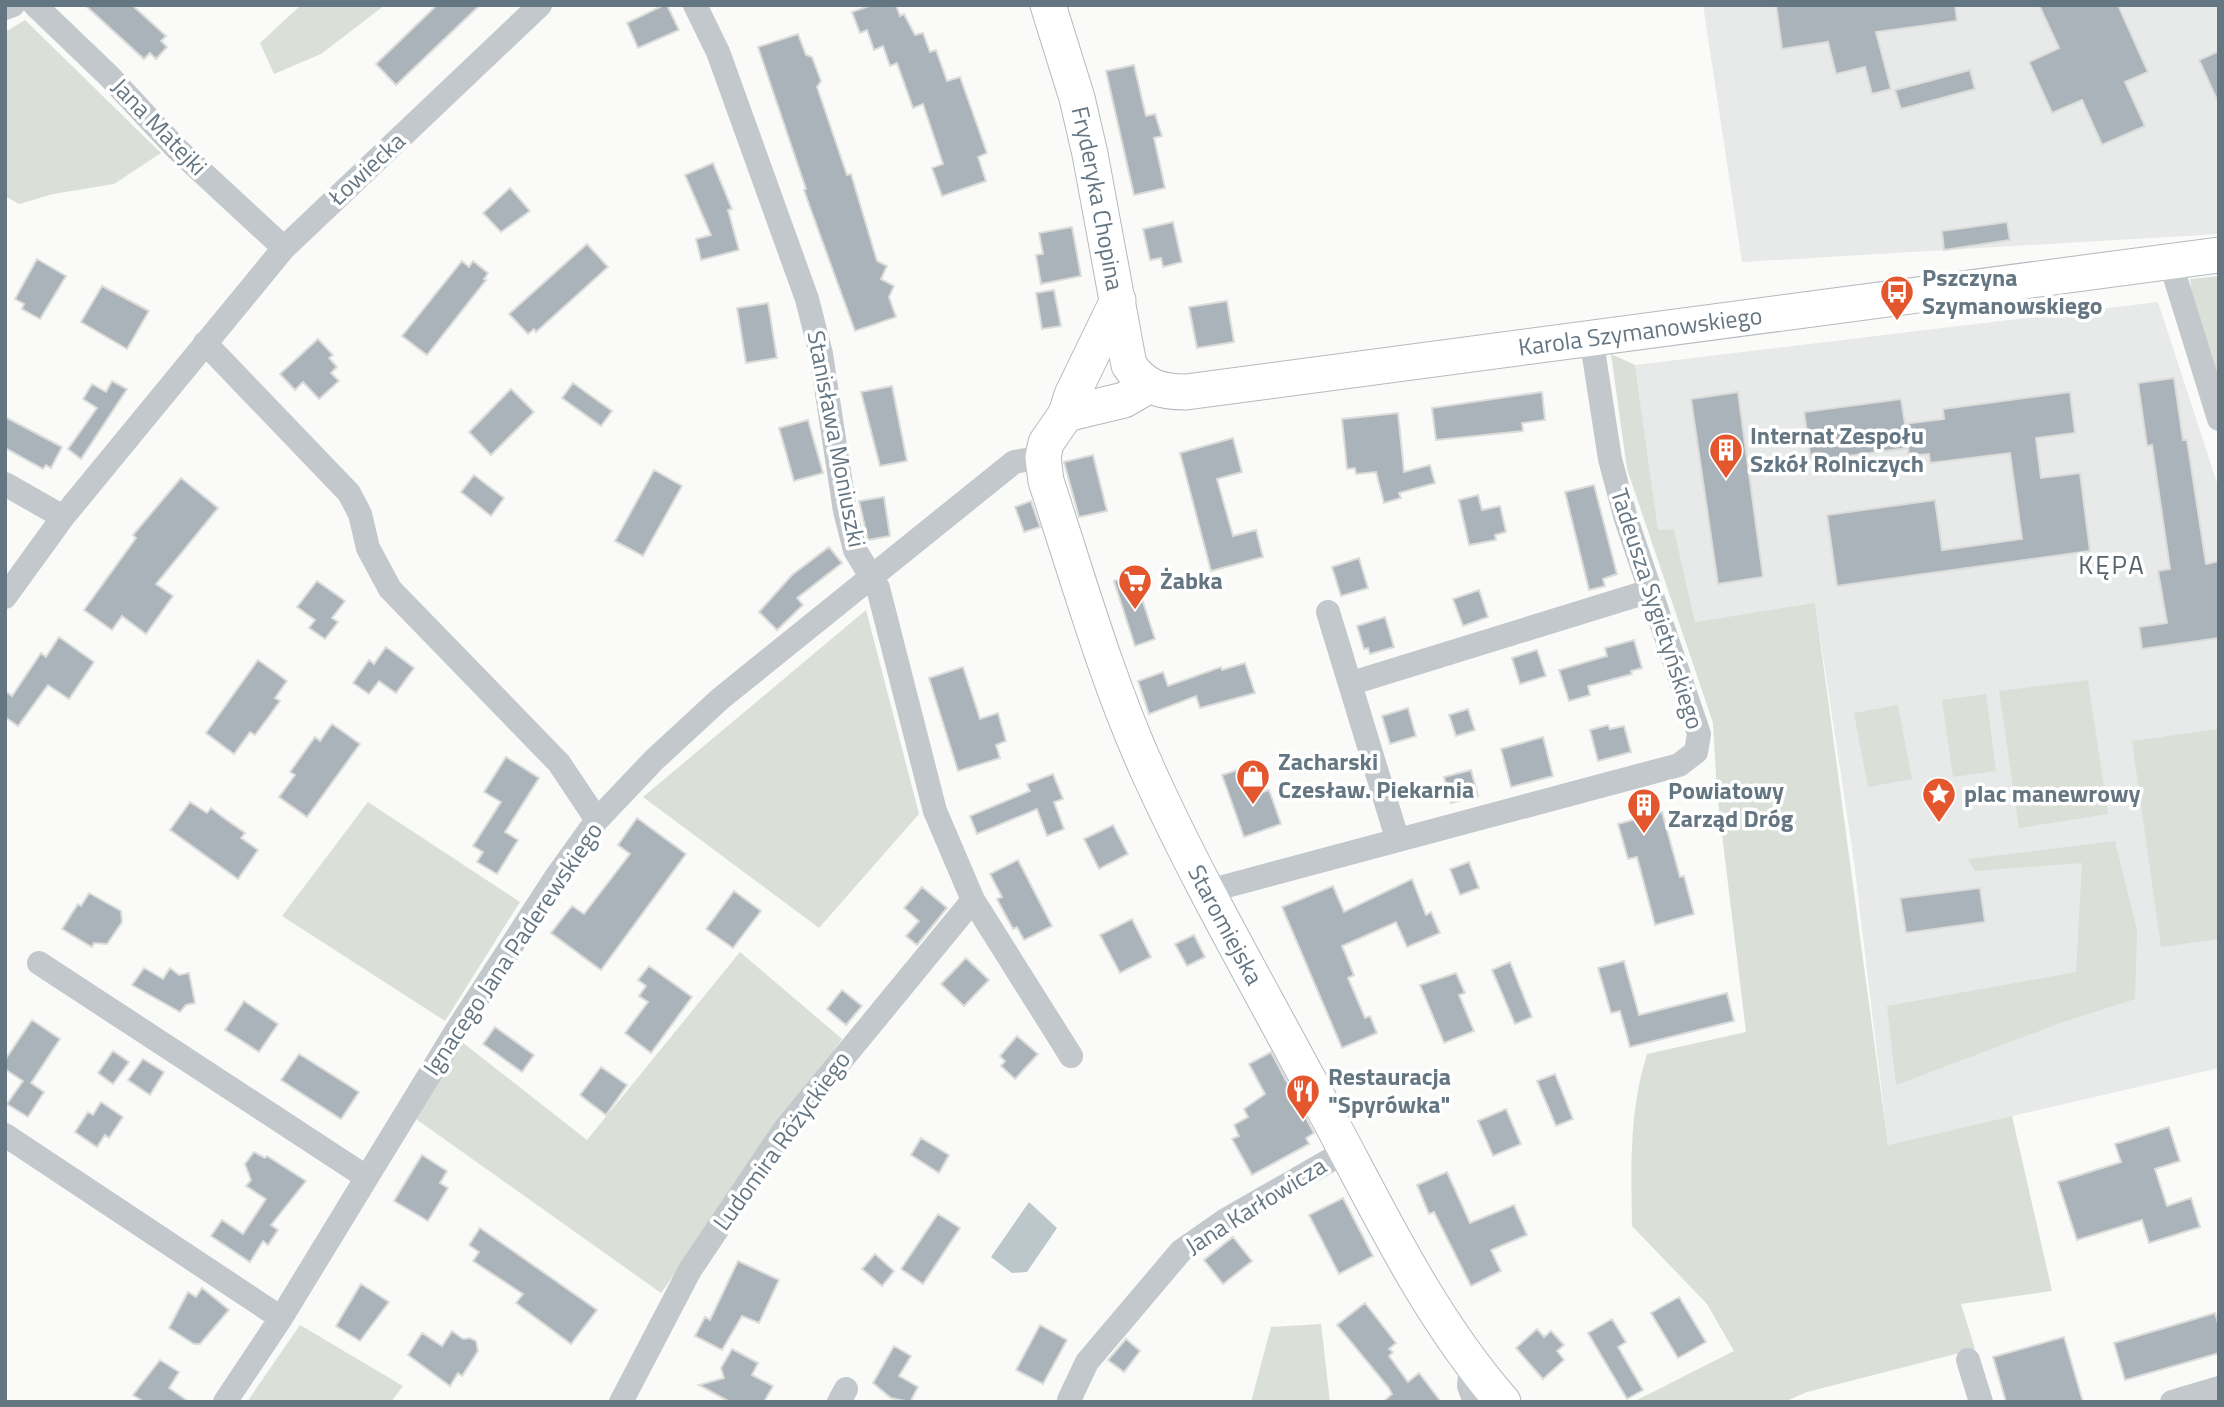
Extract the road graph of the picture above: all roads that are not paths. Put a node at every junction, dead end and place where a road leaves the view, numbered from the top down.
1 (13, 5) edge
2 (35, 5) edge
3 (540, 5) edge
4 (695, 5) edge
5 (1048, 5) edge
6 (5, 8) edge
7 (284, 248) junction
8 (2219, 255) edge
9 (2170, 261) junction
10 (1118, 300) junction
11 (1591, 337) junction
12 (205, 343) junction
13 (1148, 386) junction
14 (1066, 414) junction
15 (2219, 419) edge
16 (1029, 459) junction
17 (5, 484) edge
18 (63, 517) junction
19 (870, 578) junction
20 (1650, 591) junction
21 (5, 597) edge
22 (1328, 612) dead end
23 (1352, 683) junction
24 (597, 820) junction
25 (1397, 838) junction
26 (1208, 891) junction
27 (973, 900) junction
28 (39, 963) dead end
29 (1071, 1056) dead end
30 (5, 1135) edge
31 (1346, 1150) junction
32 (366, 1177) junction
33 (281, 1318) junction
34 (1968, 1360) dead end
35 (1471, 1363) junction
36 (2219, 1388) edge
37 (1069, 1400) dead end
38 (225, 1402) edge
39 (621, 1402) edge
40 (1475, 1402) edge
41 (1503, 1402) edge
42 (1981, 1402) edge
43 (2172, 1402) edge

1 - 6 street
2 - 7 street, Jana Matejki
3 - 7 street, Łowiecka
4 - 19 street, Stanisława Moniuszki
5 - 10 street, Fryderyka Chopina
7 - 12 street, Łowiecka
8 - 9 street, Karola Szymanowskiego
9 - 11 street, Karola Szymanowskiego
9 - 15 street
10 - 13 street, Fryderyka Chopina
10 - 14 street
11 - 13 street, Karola Szymanowskiego
11 - 20 street, Tadeusza Sygietyńskiego
12 - 18 street, Łowiecka
12 - 24 street
13 - 14 street
14 - 16 street
16 - 19 street, Ignacego Jana Paderewskiego
16 - 26 street, Staromiejska
17 - 18 street
18 - 21 street, Łowiecka
19 - 24 street, Ignacego Jana Paderewskiego
19 - 27 street, Stanisława Moniuszki
20 - 23 street
20 - 25 street, Tadeusza Sygietyńskiego
22 - 23 street
23 - 25 street
24 - 32 street, Ignacego Jana Paderewskiego
25 - 26 street, Tadeusza Sygietyńskiego
26 - 31 street, Staromiejska
27 - 29 street, Stanisława Moniuszki
27 - 39 street, Ludomira Różyckiego
28 - 32 street
30 - 33 street
31 - 35 street, Staromiejska
31 - 37 street, Jana Karłowicza
32 - 33 street, Ignacego Jana Paderewskiego
33 - 38 street, Ignacego Jana Paderewskiego
34 - 42 street
35 - 40 street
35 - 41 street, Staromiejska
36 - 43 street

